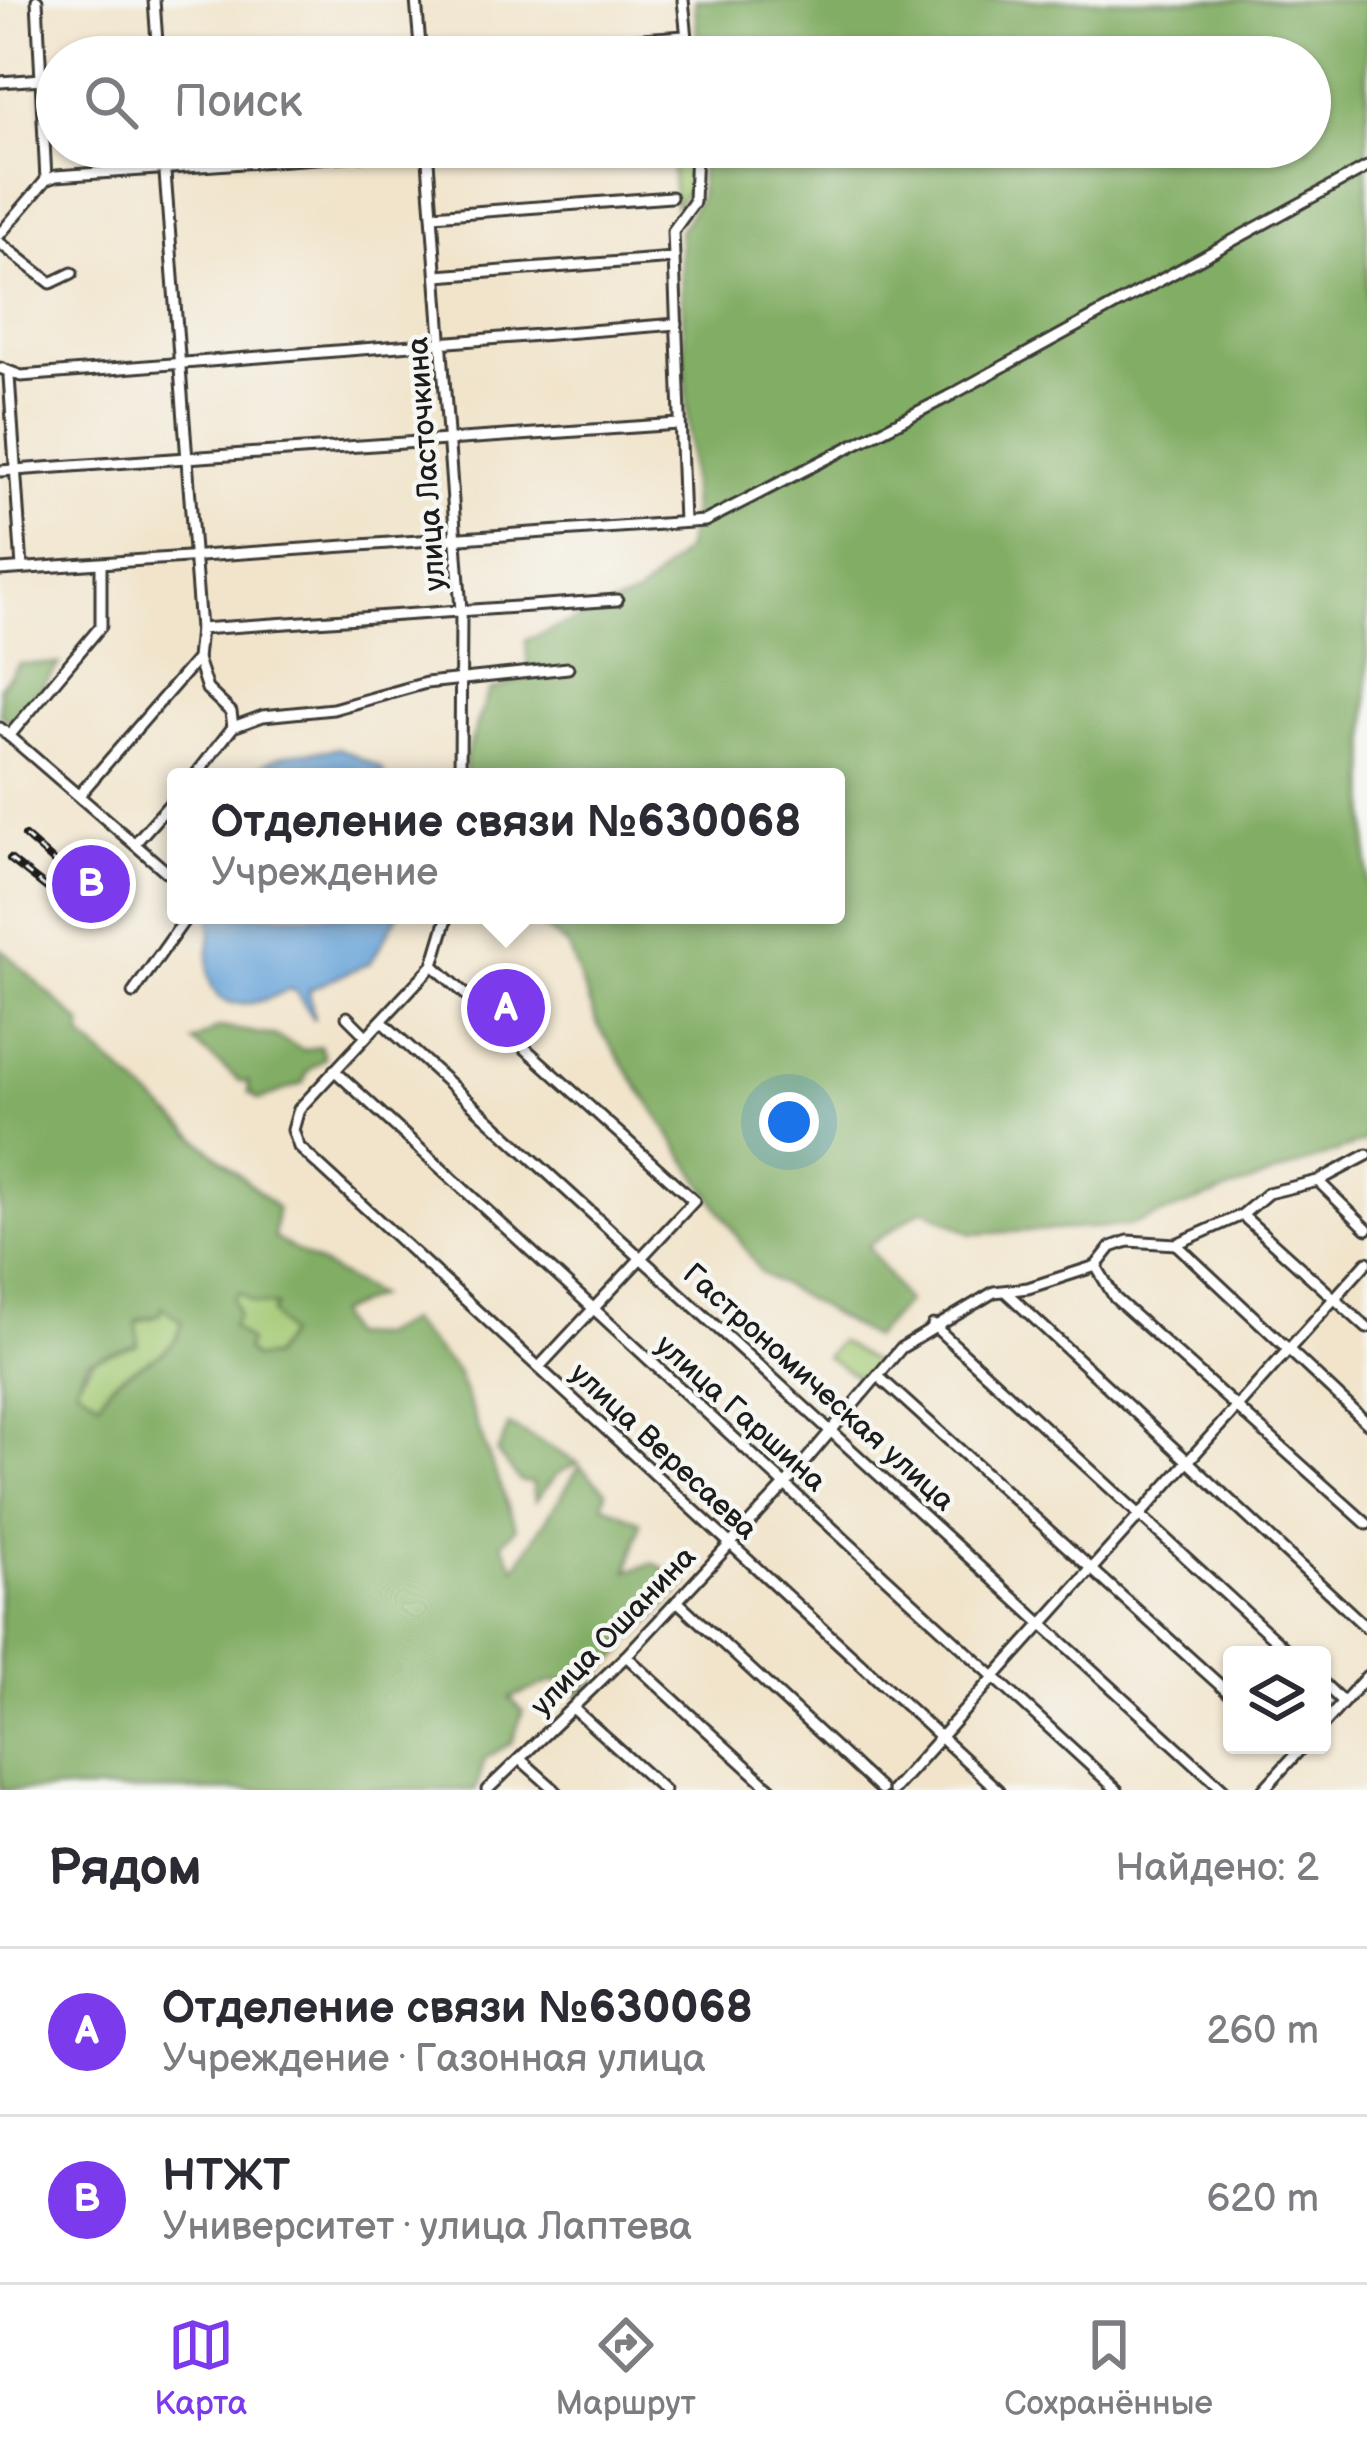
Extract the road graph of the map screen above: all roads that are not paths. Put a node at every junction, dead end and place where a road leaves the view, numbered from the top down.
1 (37, 0) edge
2 (154, 0) edge
3 (416, 0) edge
4 (683, 0) edge
5 (39, 36) edge
6 (157, 36) edge
7 (419, 36) edge
8 (686, 36) edge
9 (36, 79) edge
10 (0, 82) edge
11 (1367, 166) edge
12 (45, 168) edge
13 (164, 168) joint
14 (429, 168) edge
15 (695, 168) edge
16 (46, 180) junction
17 (671, 197) dead end
18 (433, 215) junction
19 (0, 239) edge
20 (674, 258) junction
21 (72, 272) dead end
22 (437, 276) junction
23 (676, 324) junction
24 (441, 343) junction
25 (179, 359) junction
26 (4, 372) edge
27 (678, 424) junction
28 (449, 443) junction
29 (186, 461) junction
30 (16, 470) junction
31 (0, 471) edge
32 (684, 522) junction
33 (456, 538) junction
34 (194, 557) junction
35 (100, 565) junction
36 (22, 568) junction
37 (0, 570) edge
38 (617, 601) dead end
39 (461, 610) junction
40 (200, 629) junction
41 (196, 659) junction
42 (568, 668) dead end
43 (464, 679) junction
44 (233, 727) junction
45 (5, 732) edge
46 (201, 768) edge
47 (460, 768) edge
48 (79, 795) junction
49 (167, 807) edge
50 (136, 842) junction
51 (167, 871) edge
52 (182, 924) edge
53 (445, 924) edge
54 (433, 965) junction
55 (134, 993) dead end
56 (347, 1017) dead end
57 (382, 1021) junction
58 (367, 1036) junction
59 (334, 1070) junction
60 (1367, 1155) edge
61 (1318, 1181) junction
62 (1242, 1215) junction
63 (1367, 1229) edge
64 (1176, 1244) junction
65 (642, 1258) junction
66 (1367, 1262) edge
67 (1096, 1266) junction
68 (1006, 1293) junction
69 (1334, 1298) junction
70 (592, 1310) junction
71 (933, 1325) junction
72 (1367, 1328) edge
73 (1288, 1352) junction
74 (539, 1367) junction
75 (878, 1376) junction
76 (1237, 1408) junction
77 (1367, 1423) edge
78 (834, 1430) junction
79 (1188, 1462) junction
80 (786, 1484) junction
81 (1139, 1515) junction
82 (1367, 1524) edge
83 (730, 1545) junction
84 (1091, 1569) junction
85 (677, 1601) junction
86 (1043, 1623) junction
87 (1367, 1628) edge
88 (1282, 1646) edge
89 (626, 1656) junction
90 (1367, 1676) edge
91 (994, 1678) junction
92 (1223, 1688) edge
93 (1331, 1691) edge
94 (1343, 1702) junction
95 (575, 1710) junction
96 (1331, 1716) edge
97 (940, 1738) junction
98 (1296, 1754) edge
99 (520, 1759) junction
100 (1266, 1789) edge
101 (487, 1790) edge
102 (555, 1790) edge
103 (664, 1790) edge
104 (772, 1790) edge
105 (880, 1790) edge
106 (893, 1790) edge
107 (998, 1790) edge
108 (1117, 1790) edge
109 (1225, 1790) edge

1 - 5 street
2 - 6 street
3 - 7 street
4 - 8 street
9 - 10 street
11 - 32 street
12 - 16 street
13 - 16 street
13 - 25 street
14 - 18 street, улица Ласточкина
15 - 20 street
16 - 19 street
17 - 18 street
18 - 22 street, улица Ласточкина
19 - 21 street
20 - 22 street
20 - 23 street
22 - 24 street, улица Ласточкина
23 - 24 street
23 - 27 street
24 - 25 street
24 - 28 street, улица Ласточкина
25 - 26 street
25 - 29 street
26 - 30 street
27 - 28 street
27 - 32 street
28 - 29 street
28 - 33 street, улица Ласточкина
29 - 30 street
29 - 34 street
30 - 31 street
30 - 36 street
32 - 33 street
33 - 34 street
33 - 39 street, улица Ласточкина
34 - 35 street
34 - 40 street
35 - 36 street
35 - 45 street
36 - 37 street
38 - 39 street
39 - 40 street
39 - 43 street, улица Ласточкина
40 - 41 street
41 - 44 street
41 - 48 street
42 - 43 street
43 - 44 street
43 - 47 street, улица Ласточкина
44 - 46 street
45 - 48 street
48 - 50 street
49 - 50 street
50 - 51 street
52 - 55 street
53 - 54 street
54 - 57 street
54 - 65 street
56 - 58 street
57 - 58 street
57 - 65 street, Гастрономическая улица
58 - 59 street
59 - 70 street, улица Гаршина
59 - 74 street, улица Вересаева
60 - 61 street, улица Ошанина
61 - 62 street, улица Ошанина
61 - 63 street
62 - 64 street, улица Ошанина
62 - 69 street
64 - 67 street, улица Ошанина
64 - 73 street
65 - 70 street
65 - 78 street, Гастрономическая улица
66 - 69 street
67 - 68 street, улица Ошанина
67 - 76 street
68 - 71 street, улица Ошанина
68 - 79 street
69 - 72 street
69 - 73 street
70 - 74 street
70 - 80 street, улица Гаршина
71 - 75 street, улица Ошанина
71 - 81 street
73 - 76 street
73 - 77 street
74 - 83 street, улица Вересаева
75 - 78 street, улица Ошанина
75 - 84 street
76 - 79 street
76 - 82 street
78 - 80 street, улица Ошанина
78 - 86 street, Гастрономическая улица
79 - 81 street
79 - 87 street
80 - 83 street, улица Ошанина
80 - 91 street, улица Гаршина
81 - 84 street
81 - 88 street
83 - 85 street, улица Ошанина
83 - 97 street, улица Вересаева
84 - 86 street
84 - 92 street
85 - 89 street, улица Ошанина
85 - 105 street
86 - 91 street
86 - 109 street, Гастрономическая улица
89 - 95 street, улица Ошанина
89 - 104 street
90 - 94 street
91 - 97 street
91 - 108 street, улица Гаршина
93 - 94 street
94 - 96 street
95 - 99 street, улица Ошанина
95 - 103 street
97 - 106 street
97 - 107 street, улица Вересаева
98 - 100 street
99 - 101 street, улица Ошанина
99 - 102 street

